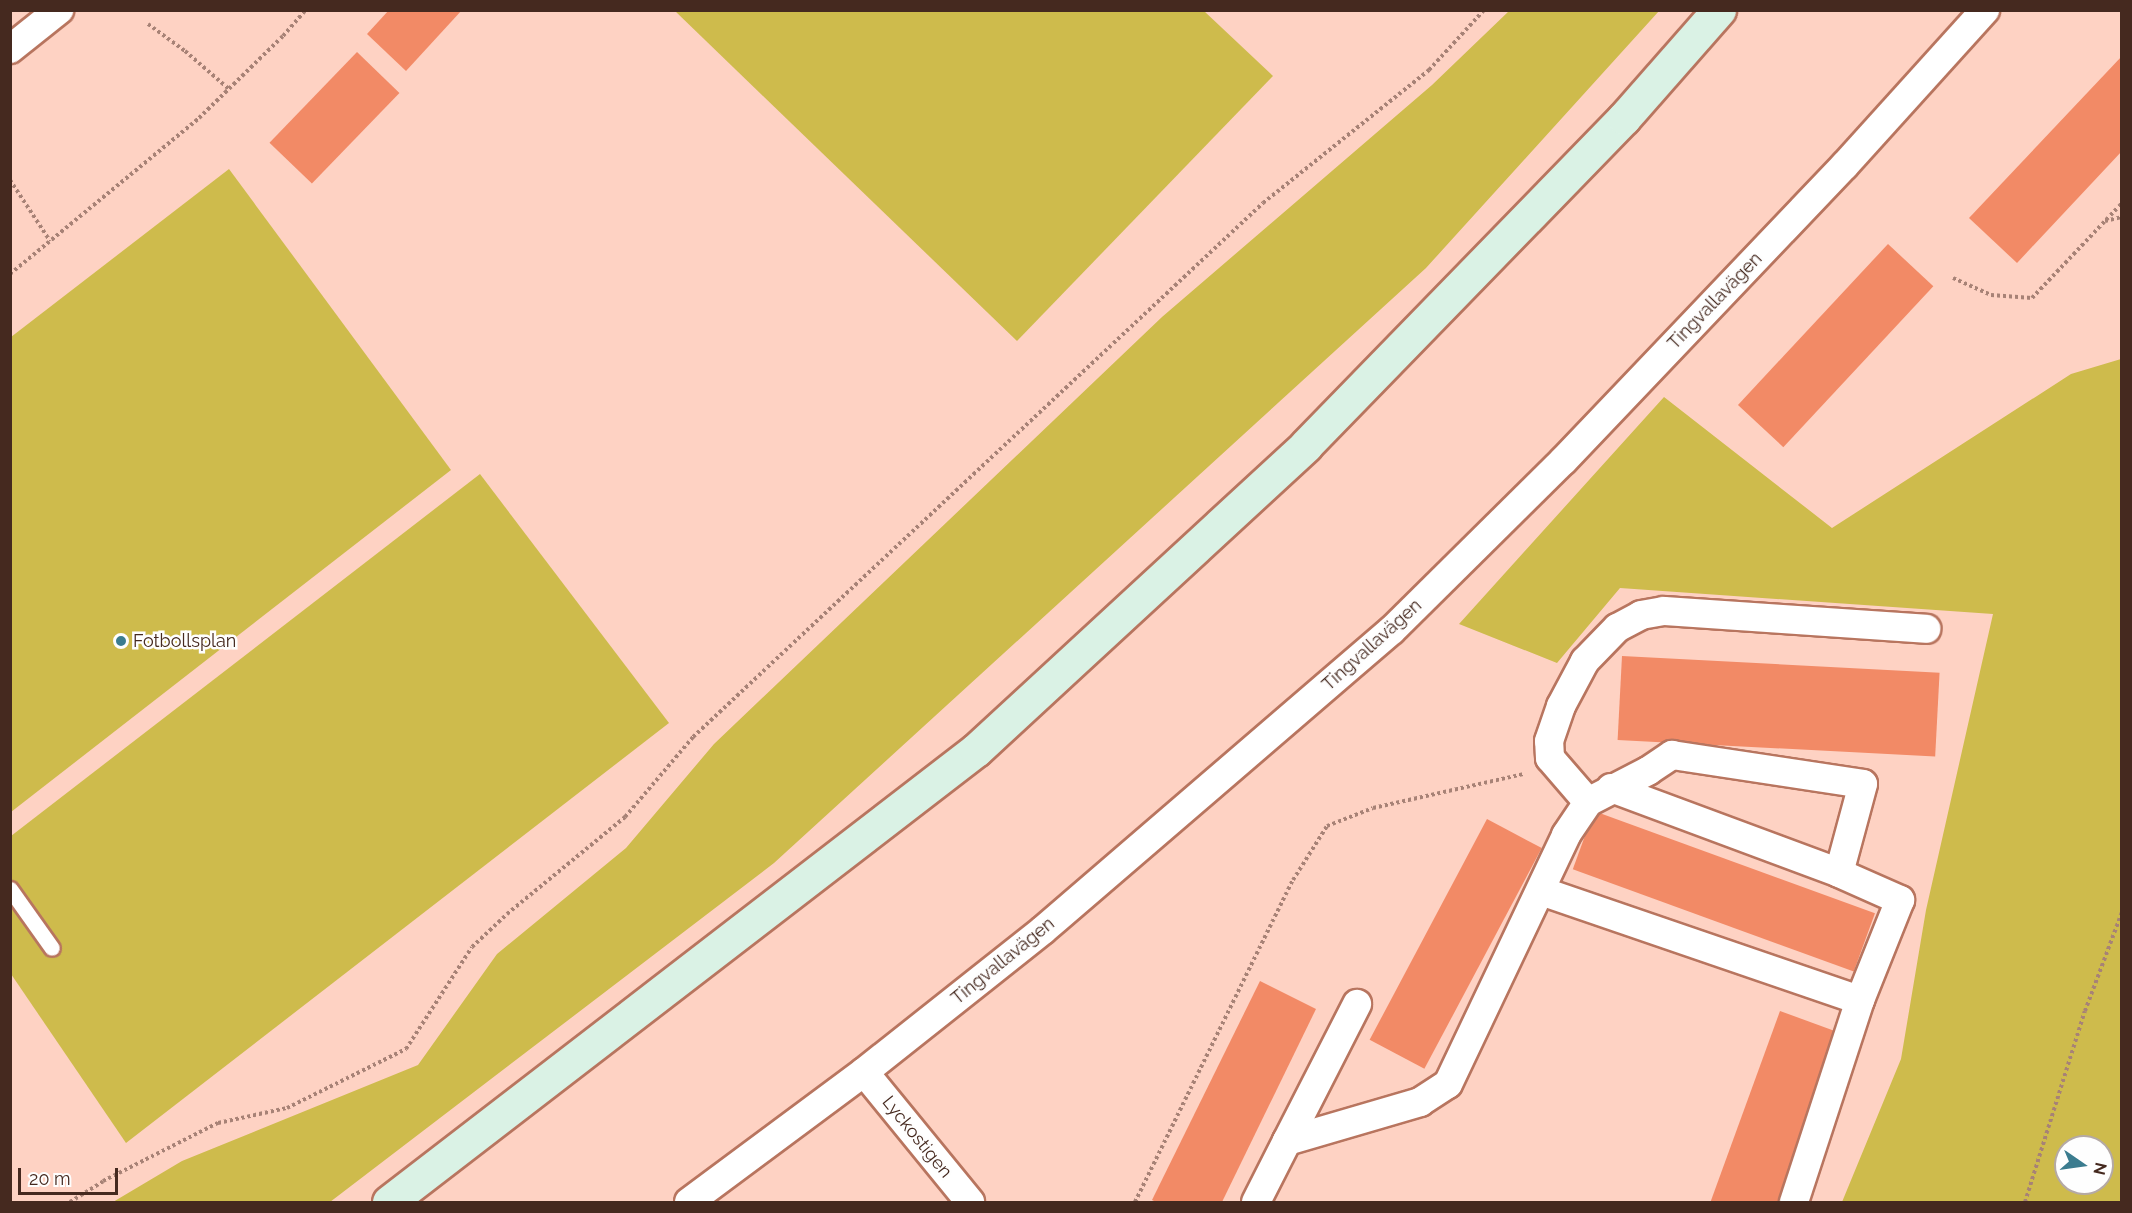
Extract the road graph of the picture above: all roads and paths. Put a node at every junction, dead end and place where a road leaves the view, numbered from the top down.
1 (59, 10) edge
2 (306, 10) edge
3 (1484, 10) edge
4 (1719, 10) edge
5 (1985, 10) edge
6 (148, 24) dead end
7 (10, 49) edge
8 (229, 89) junction
9 (10, 180) edge
10 (2121, 203) edge
11 (2121, 217) edge
12 (2105, 221) junction
13 (50, 242) junction
14 (10, 274) edge
15 (1953, 278) dead end
16 (1926, 629) dead end
17 (1550, 758) junction
18 (1599, 795) junction
19 (1839, 873) junction
20 (10, 889) edge
21 (1541, 891) junction
22 (2121, 912) edge
23 (52, 948) dead end
24 (1860, 1000) junction
25 (1357, 1004) dead end
26 (864, 1072) junction
27 (1287, 1141) junction
28 (70, 1203) edge
29 (388, 1203) edge
30 (689, 1203) edge
31 (970, 1203) edge
32 (1135, 1203) edge
33 (1256, 1203) edge
34 (1794, 1203) edge
35 (2025, 1203) edge

1 - 7 street
2 - 8 path
3 - 28 path
4 - 29 main road
5 - 26 street, Tingvallavägen
6 - 8 path
8 - 13 path
9 - 13 path
10 - 12 path
11 - 12 path
12 - 15 path
13 - 14 path
16 - 17 street
17 - 18 street
17 - 32 path
18 - 19 street
18 - 19 street
18 - 21 street
19 - 24 street
20 - 23 lane
21 - 24 street
21 - 27 street
22 - 35 path
24 - 34 street
25 - 27 street
26 - 30 street, Tingvallavägen
26 - 31 street, Lyckostigen
27 - 33 street

